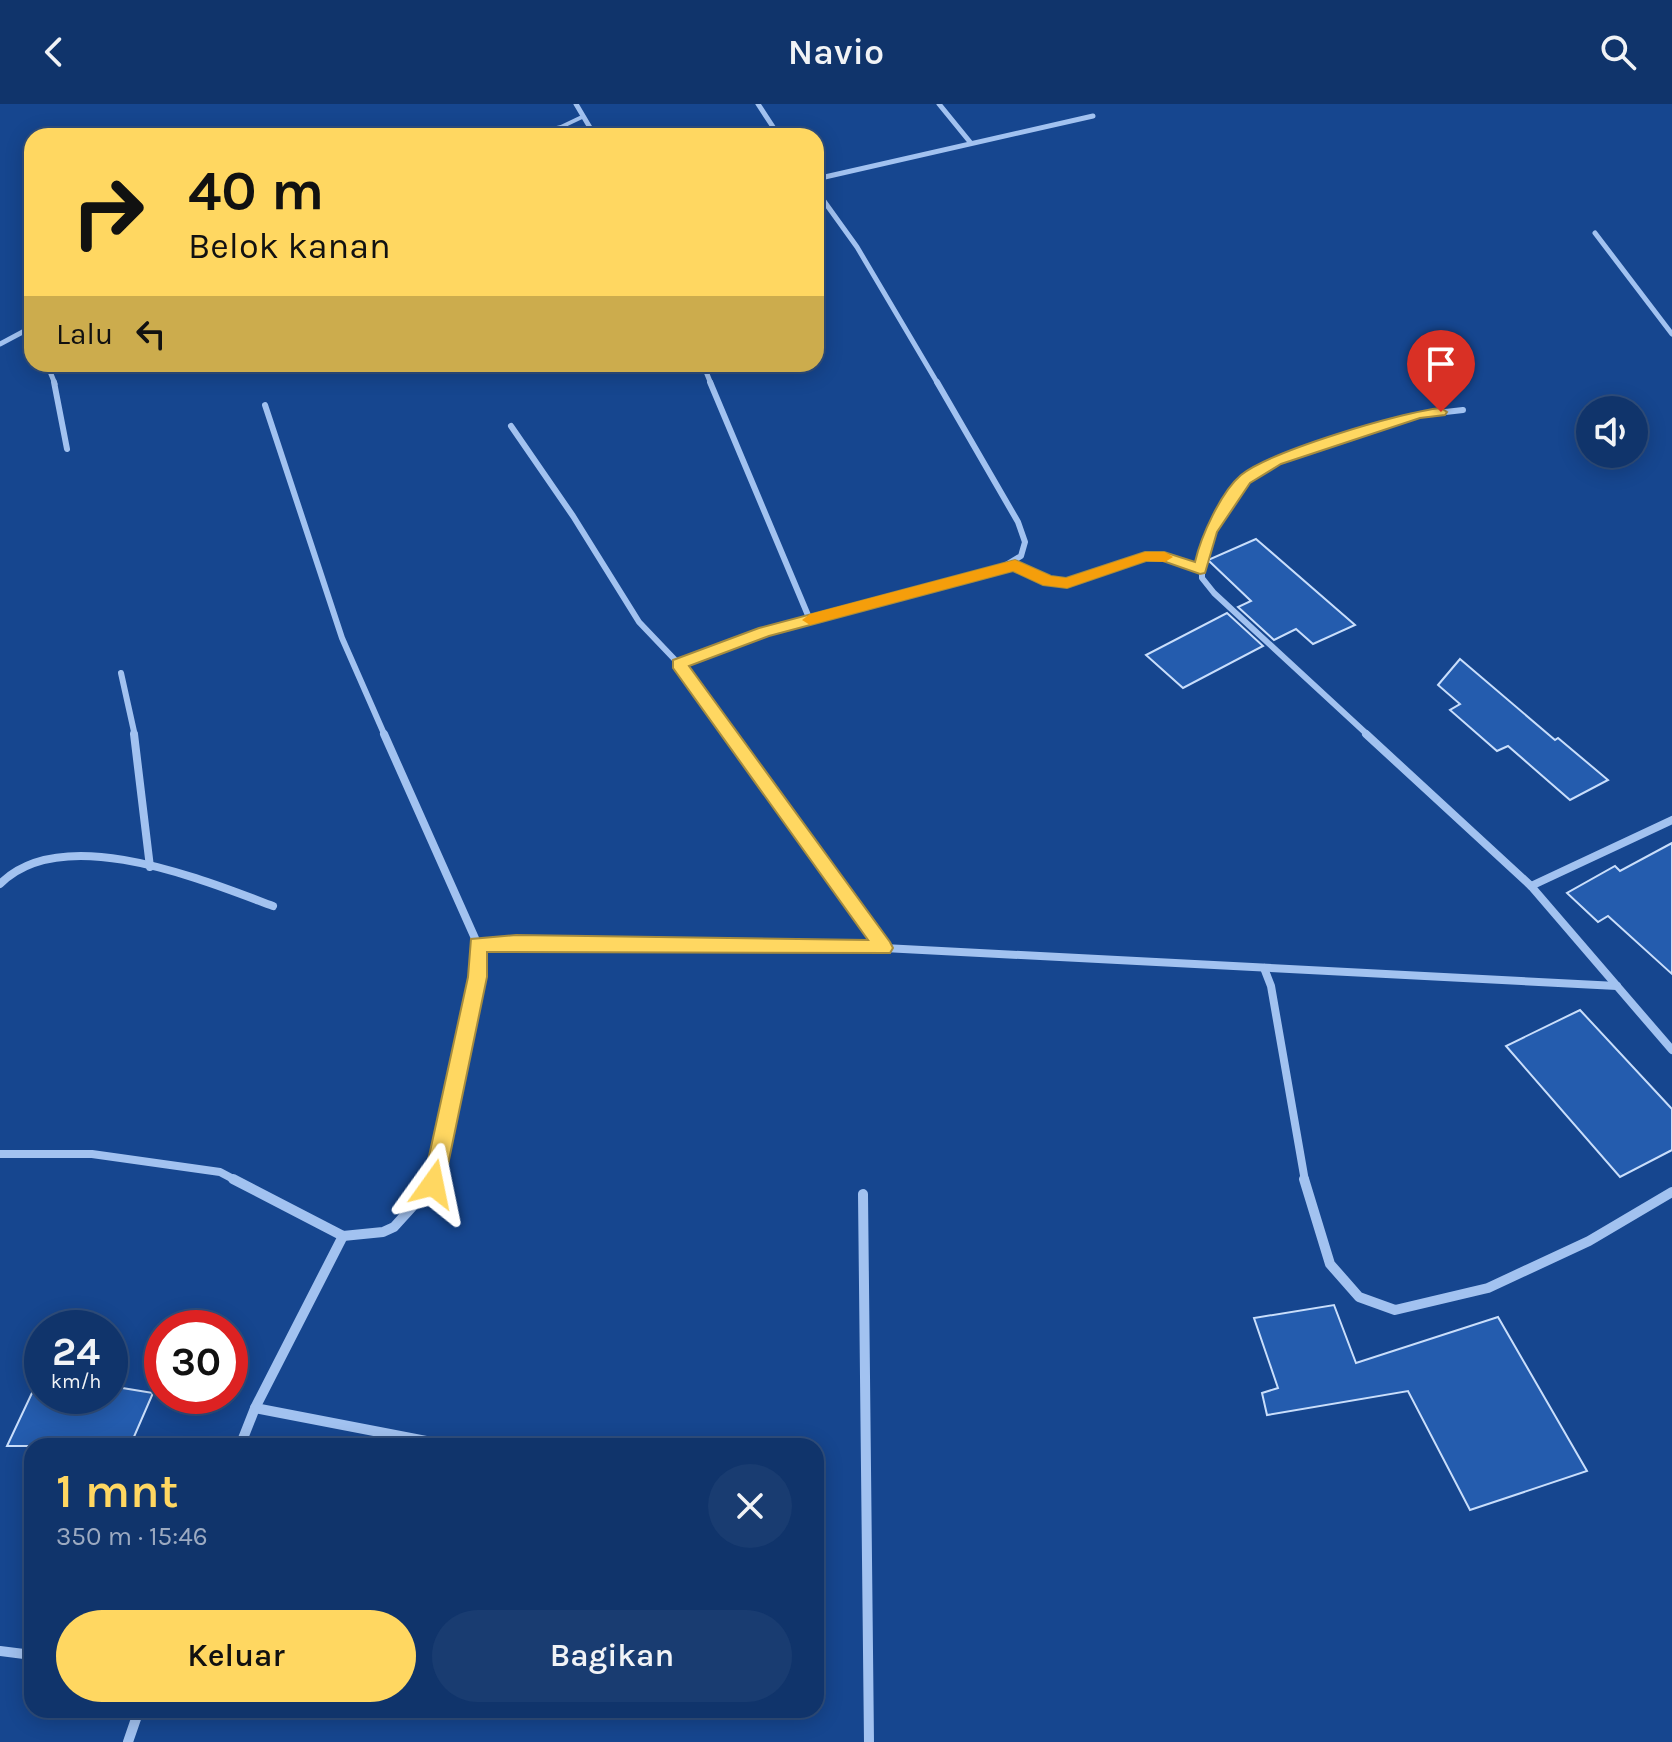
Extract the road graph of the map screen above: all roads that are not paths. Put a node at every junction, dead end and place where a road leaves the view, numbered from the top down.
1 (576, 104) edge
2 (758, 104) edge
3 (939, 104) edge
4 (1093, 116) dead end
5 (582, 117) junction
6 (557, 128) edge
7 (590, 128) edge
8 (774, 128) edge
9 (970, 142) junction
10 (824, 177) edge
11 (824, 201) edge
12 (1595, 233) dead end
13 (24, 331) edge
14 (1672, 334) edge
15 (0, 344) edge
16 (50, 372) edge
17 (706, 372) edge
18 (265, 405) dead end
19 (1463, 410) dead end
20 (511, 426) dead end
21 (67, 449) dead end
22 (1015, 565) junction
23 (1200, 569) junction
24 (810, 620) junction
25 (679, 664) junction
26 (121, 673) dead end
27 (1672, 820) edge
28 (150, 867) junction
29 (0, 884) edge
30 (1531, 886) junction
31 (273, 906) dead end
32 (478, 945) junction
33 (884, 948) junction
34 (1264, 968) junction
35 (1617, 986) junction
36 (1672, 1050) edge
37 (0, 1154) edge
38 (1672, 1192) edge
39 (863, 1194) dead end
40 (343, 1236) junction
41 (255, 1408) junction
42 (243, 1438) edge
43 (411, 1438) edge
44 (0, 1651) edge
45 (24, 1654) edge
46 (136, 1718) edge
47 (128, 1742) edge
48 (869, 1742) edge

1 - 5 street
2 - 8 street
3 - 9 street
4 - 9 street
5 - 6 lane
5 - 7 street
9 - 10 street
11 - 22 street
12 - 14 street
13 - 15 street
16 - 21 street
17 - 24 street
18 - 32 street
19 - 23 street
20 - 25 street
22 - 23 street
22 - 24 street
23 - 30 street
24 - 25 street
25 - 33 street
26 - 28 street
27 - 30 street
28 - 29 street
28 - 31 street
30 - 35 street
32 - 33 street
32 - 40 street
33 - 34 street
34 - 35 street
34 - 38 street
35 - 36 street
37 - 40 street
39 - 48 street
40 - 41 street
41 - 42 street
41 - 43 street
44 - 45 street
46 - 47 street

